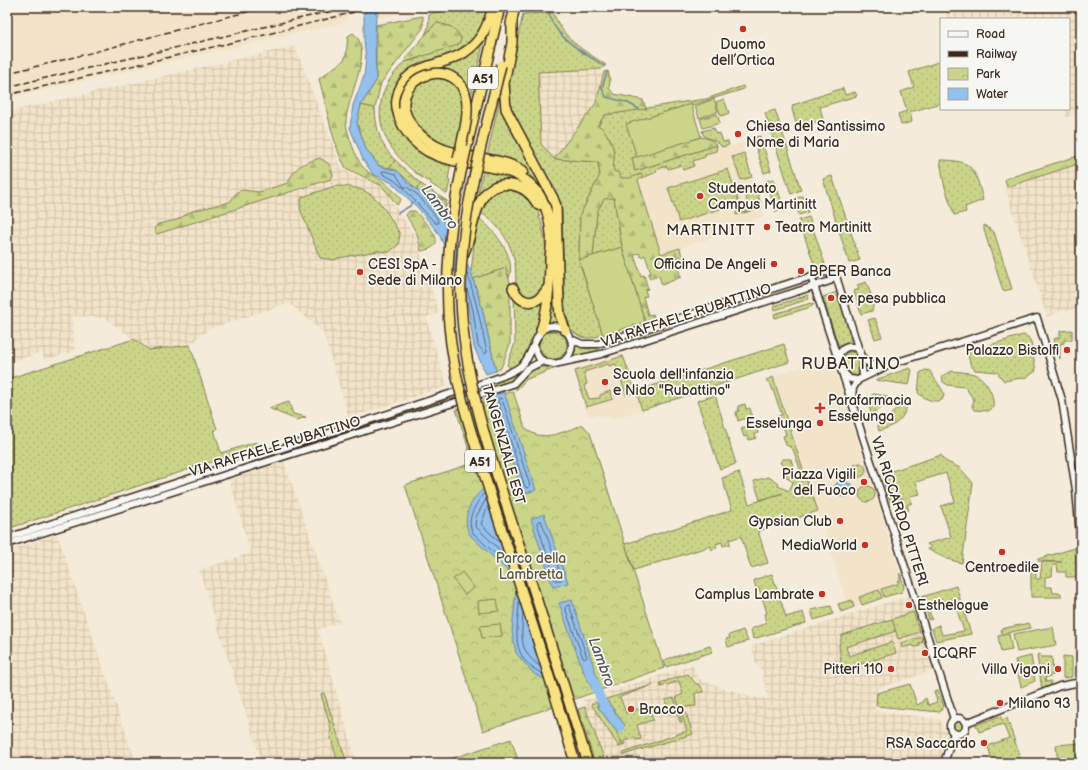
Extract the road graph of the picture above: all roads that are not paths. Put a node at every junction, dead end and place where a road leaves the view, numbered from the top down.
1 (493, 7) edge
2 (500, 7) edge
3 (515, 7) edge
4 (512, 19) junction
5 (401, 109) junction
6 (451, 225) junction
7 (558, 238) junction
8 (550, 255) junction
9 (462, 257) junction
10 (835, 273) junction
11 (812, 276) junction
12 (815, 286) junction
13 (513, 288) dead end
14 (548, 288) junction
15 (541, 330) junction
16 (565, 330) junction
17 (571, 339) junction
18 (534, 345) junction
19 (861, 354) junction
20 (838, 358) junction
21 (543, 361) junction
22 (563, 362) junction
23 (891, 364) junction
24 (841, 370) junction
25 (861, 378) junction
26 (852, 403) junction
27 (7, 538) edge
28 (7, 544) edge
29 (1081, 546) edge
30 (1081, 682) edge
31 (954, 719) junction
32 (966, 723) junction
33 (954, 733) junction
34 (575, 763) edge
35 (588, 763) edge
36 (944, 763) edge

1 - 5 highway
2 - 6 highway, TANGENZIALE EST / A51, bridge
3 - 4 highway, TANGENZIALE EST / A51
4 - 7 highway
4 - 9 highway, TANGENZIALE EST / A51, bridge
5 - 6 highway, bridge
5 - 7 highway
5 - 8 highway
6 - 34 highway, TANGENZIALE EST / A51, bridge
7 - 16 highway
8 - 9 highway
8 - 14 highway
9 - 35 highway, TANGENZIALE EST / A51, bridge
10 - 11 street, VIA RAFFAELE RUBATTINO
10 - 12 street, VIA RAFFAELE RUBATTINO
10 - 19 street
11 - 12 street, VIA RICCARDO PITTERI
11 - 17 street, VIA RAFFAELE RUBATTINO
12 - 20 street, VIA RICCARDO PITTERI
12 - 22 street, VIA RAFFAELE RUBATTINO
13 - 14 highway
14 - 15 highway
15 - 16 street
15 - 18 street, VIA RAFFAELE RUBATTINO
16 - 17 street
17 - 22 street
18 - 21 street
18 - 27 street, VIA RAFFAELE RUBATTINO
19 - 20 street
19 - 23 street
19 - 25 street
20 - 24 street, VIA RICCARDO PITTERI
21 - 22 street, VIA RAFFAELE RUBATTINO
21 - 28 street, VIA RAFFAELE RUBATTINO
23 - 25 street
23 - 29 street
24 - 25 street
24 - 26 street, VIA RICCARDO PITTERI
25 - 26 street, VIA RICCARDO PITTERI
26 - 31 street, VIA RICCARDO PITTERI
30 - 32 street
31 - 32 street
31 - 33 street
32 - 33 street
33 - 36 street

